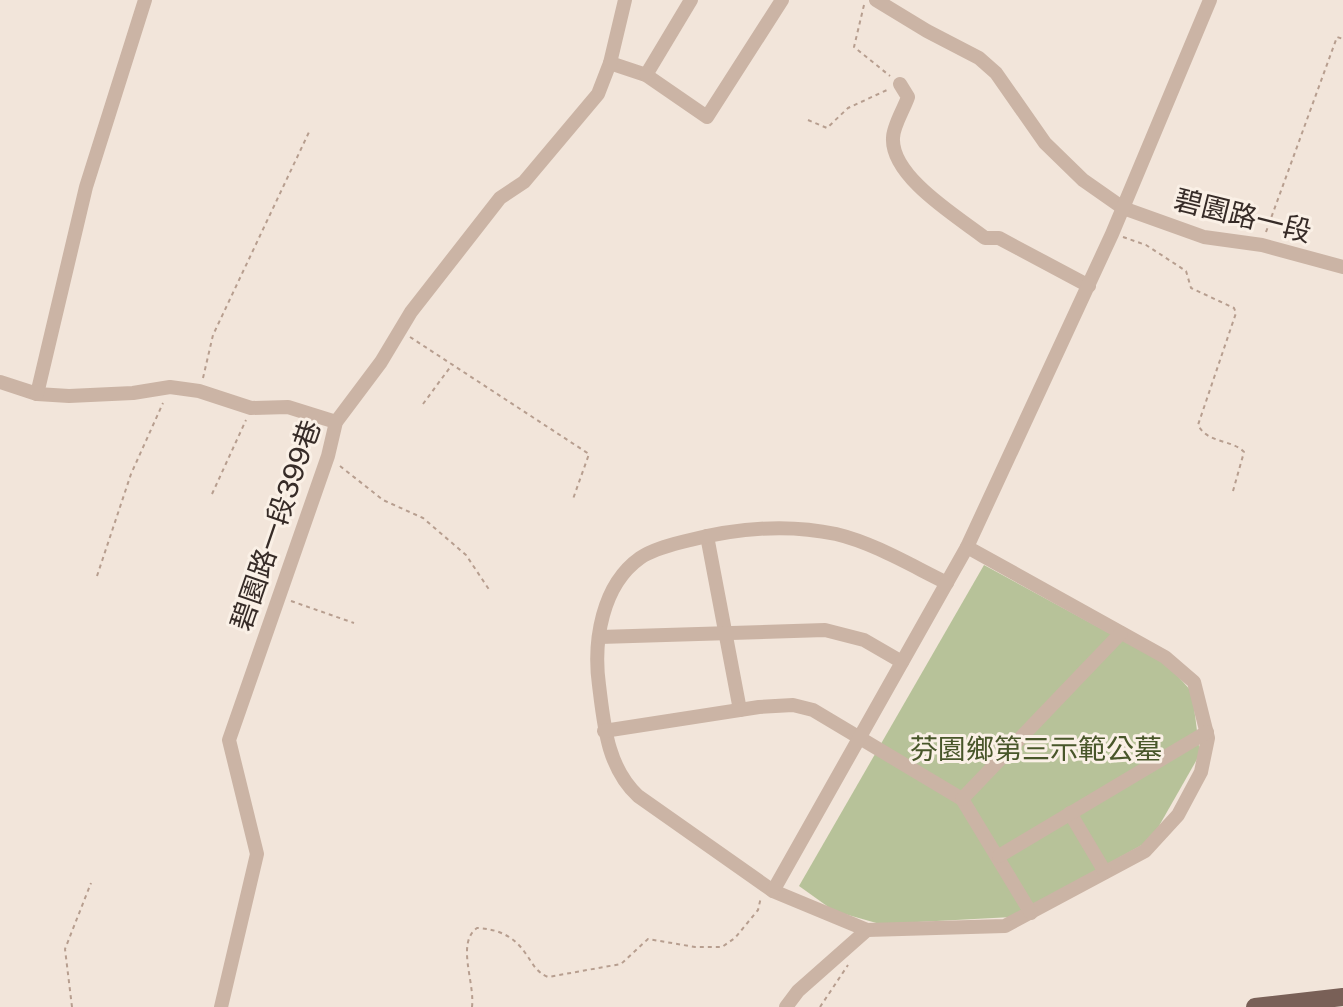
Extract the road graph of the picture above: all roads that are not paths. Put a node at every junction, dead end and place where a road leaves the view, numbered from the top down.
1 (145, 0) edge
2 (625, 0) edge
3 (691, 0) edge
4 (782, 0) edge
5 (876, 0) edge
6 (1210, 0) edge
7 (610, 63) junction
8 (646, 75) junction
9 (900, 84) road end
10 (1123, 208) junction
11 (1343, 267) edge
12 (1089, 286) junction
13 (0, 382) edge
14 (37, 394) junction
15 (336, 422) junction
16 (707, 536) junction
17 (967, 547) junction
18 (947, 583) junction
19 (726, 633) junction
20 (1121, 633) junction
21 (600, 637) junction
22 (902, 662) junction
23 (740, 710) junction
24 (604, 731) junction
25 (1207, 732) junction
26 (859, 736) junction
27 (962, 799) junction
28 (1070, 813) junction
29 (999, 856) junction
30 (1105, 872) junction
31 (770, 888) junction
32 (1031, 913) junction
33 (867, 930) junction
34 (1343, 997) edge
35 (221, 1007) edge
36 (786, 1007) edge
37 (1255, 1007) edge

1 - 14 street
2 - 7 street, 碧園路一段399巷
3 - 8 street
4 - 8 street
5 - 10 street, 碧園路一段
6 - 10 street
7 - 8 street
7 - 15 street, 碧園路一段399巷
9 - 12 street
10 - 11 street, 碧園路一段
10 - 12 street
12 - 17 street
13 - 14 street
14 - 15 street
15 - 35 street, 碧園路一段399巷
16 - 18 street
16 - 19 street
16 - 21 street
17 - 18 street
17 - 20 street
18 - 22 street
19 - 21 street
19 - 22 street
19 - 23 street
20 - 25 street
20 - 27 street
21 - 24 street
22 - 26 street
23 - 24 street
23 - 26 street
24 - 31 street
25 - 28 street
25 - 30 street
26 - 27 street
26 - 31 street
27 - 29 street
28 - 29 street
28 - 30 street
29 - 32 street
30 - 32 street
31 - 33 street
32 - 33 street
33 - 36 street
34 - 37 main road

